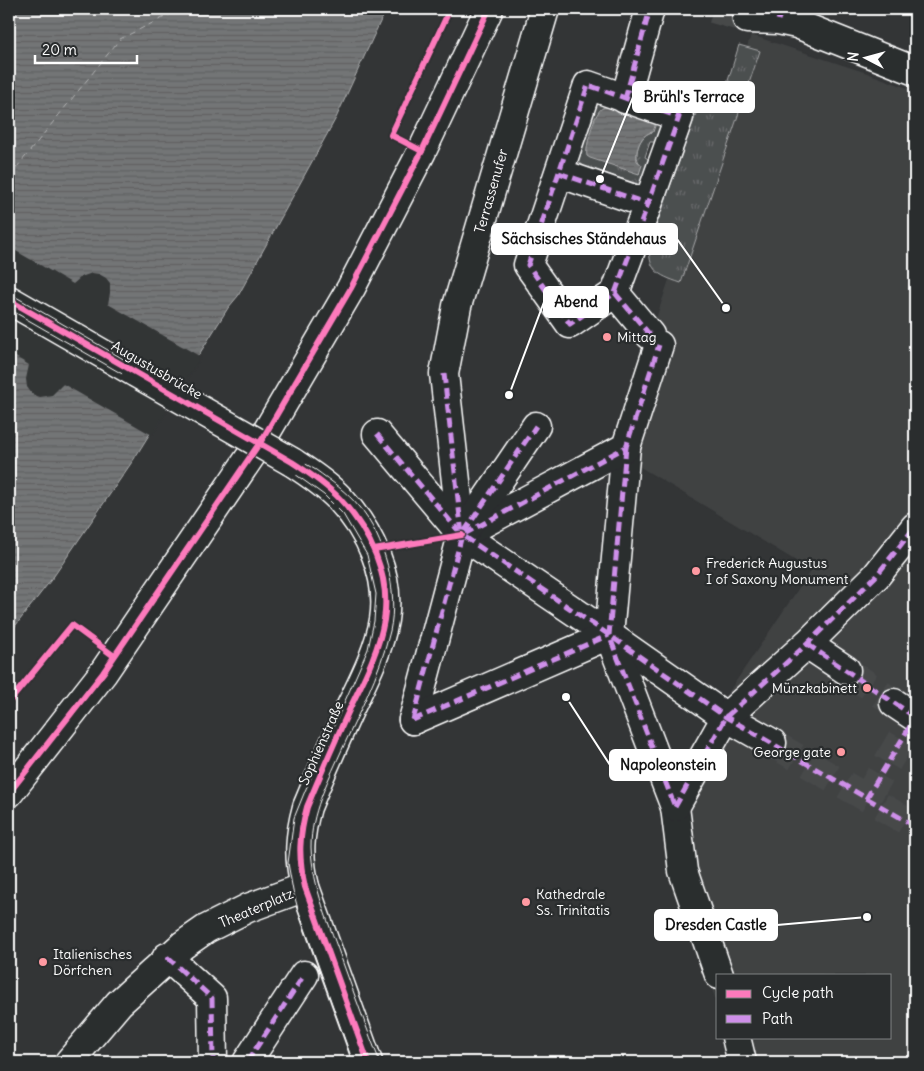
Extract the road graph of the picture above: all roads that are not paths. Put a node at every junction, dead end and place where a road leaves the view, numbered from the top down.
1 (489, 9) edge
2 (545, 9) edge
3 (650, 9) edge
4 (780, 14) edge
5 (747, 19) tunnel mouth
6 (915, 72) edge
7 (625, 99) junction
8 (559, 172) junction
9 (648, 204) junction
10 (615, 293) junction
11 (9, 300) edge
12 (536, 426) dead end
13 (377, 434) dead end
14 (626, 447) junction
15 (292, 462) joint
16 (915, 527) edge
17 (462, 535) junction
18 (609, 635) junction
19 (807, 644) junction
20 (846, 670) tunnel mouth
21 (726, 717) junction
22 (772, 743) tunnel mouth
23 (9, 793) edge
24 (675, 807) junction
25 (305, 887) junction
26 (168, 957) junction
27 (719, 974) edge
28 (304, 976) dead end
29 (736, 1038) edge
30 (69, 1062) edge
31 (212, 1062) edge
32 (247, 1062) edge
33 (368, 1062) edge
34 (742, 1062) edge

1 - 23 street
2 - 17 street, Terrassenufer
3 - 7 street
4 - 5 street
4 - 6 street
7 - 8 street
7 - 9 street
8 - 9 street
8 - 10 street
9 - 10 street
10 - 14 street
11 - 15 street, Augustusbrücke, bridge
12 - 17 street
13 - 17 street
14 - 17 street
14 - 18 street
15 - 25 street, Sophienstraße
16 - 19 street
17 - 18 street
17 - 18 street
18 - 21 street
18 - 24 street
19 - 20 street
19 - 21 street
21 - 22 street
21 - 24 street
24 - 27 street
25 - 26 street, Theaterplatz
25 - 33 street, Sophienstraße
26 - 30 street, Theaterplatz
26 - 31 street
28 - 32 street
29 - 34 street

